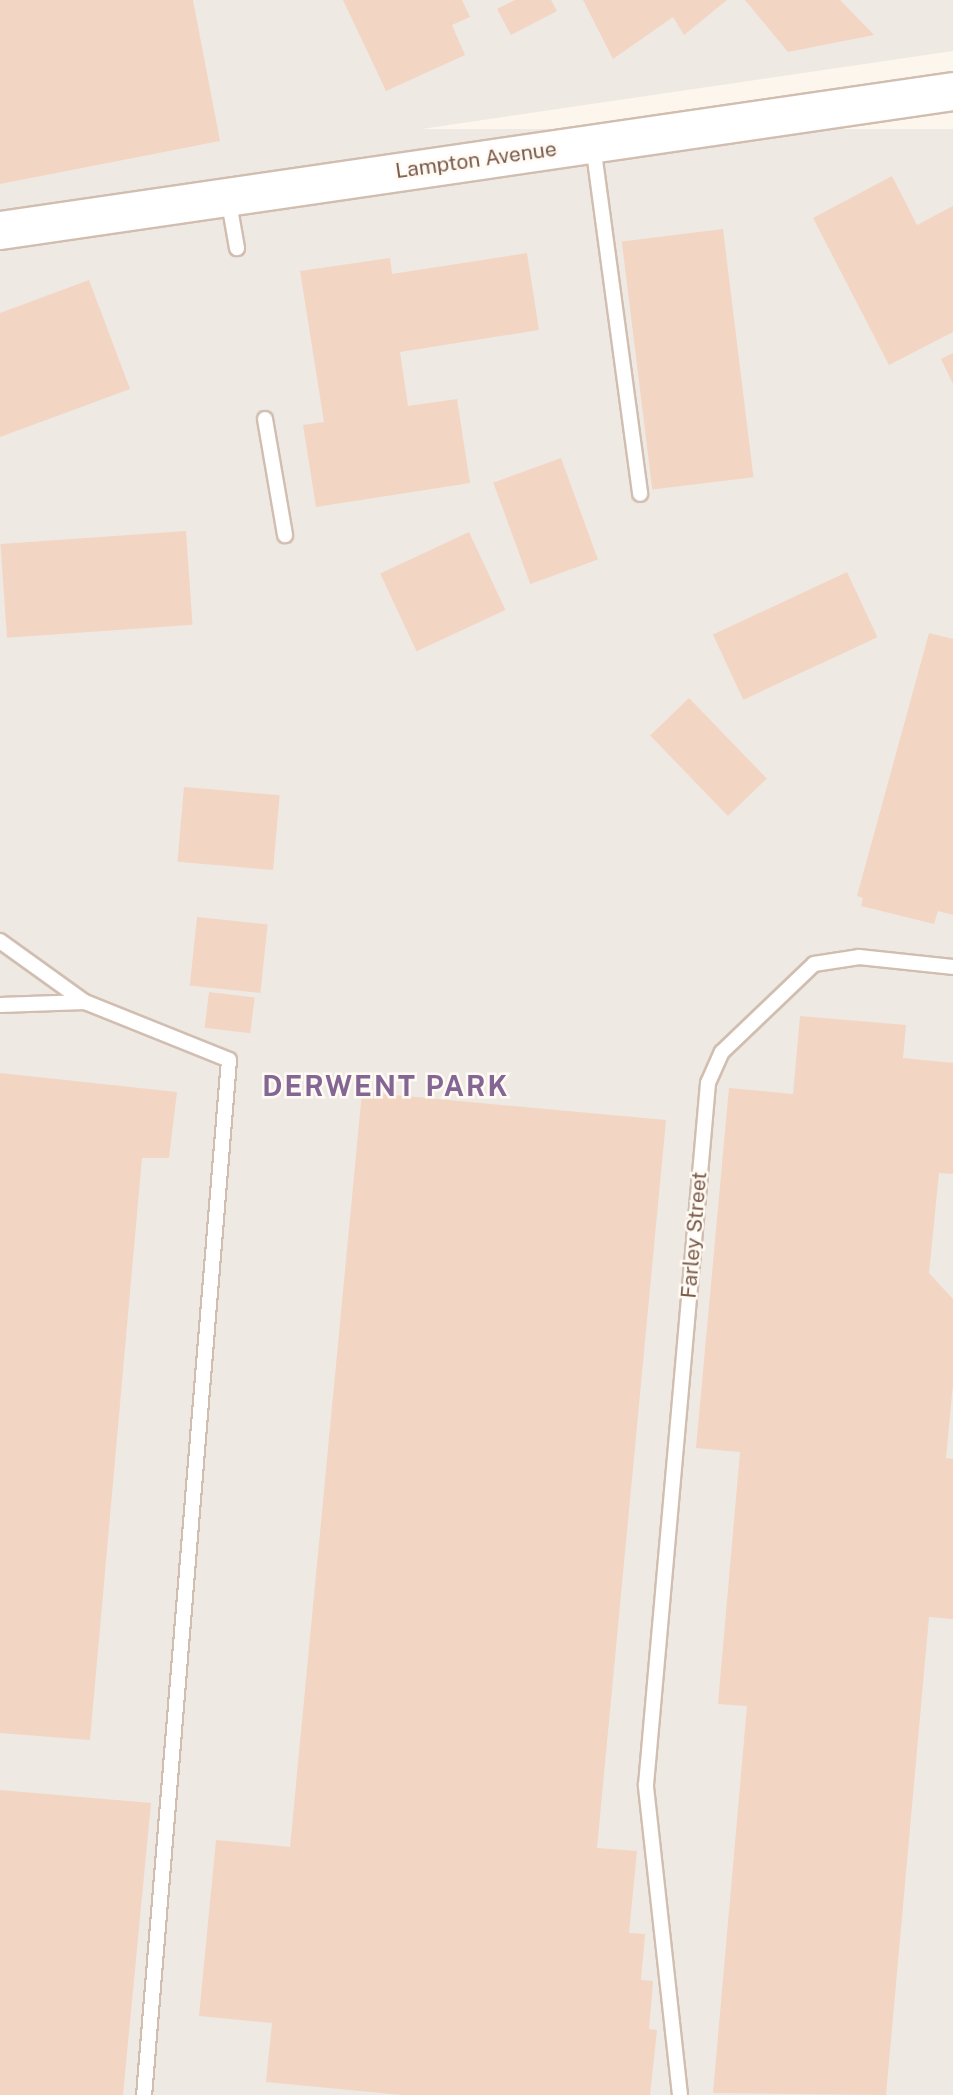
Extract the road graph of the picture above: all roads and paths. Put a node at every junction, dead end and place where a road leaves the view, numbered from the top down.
1 (953, 91) edge
2 (593, 143) junction
3 (228, 196) junction
4 (0, 230) edge
5 (237, 248) dead end
6 (265, 419) dead end
7 (640, 494) dead end
8 (285, 535) dead end
9 (0, 941) edge
10 (953, 967) edge
11 (85, 1002) junction
12 (0, 1005) edge
13 (144, 2095) edge
14 (680, 2095) edge

1 - 2 street, Lampton Avenue
2 - 3 street, Lampton Avenue
2 - 7 lane
3 - 4 street, Lampton Avenue
3 - 5 lane
6 - 8 lane
9 - 11 lane
10 - 14 lane, Farley Street
11 - 12 lane
11 - 13 lane

